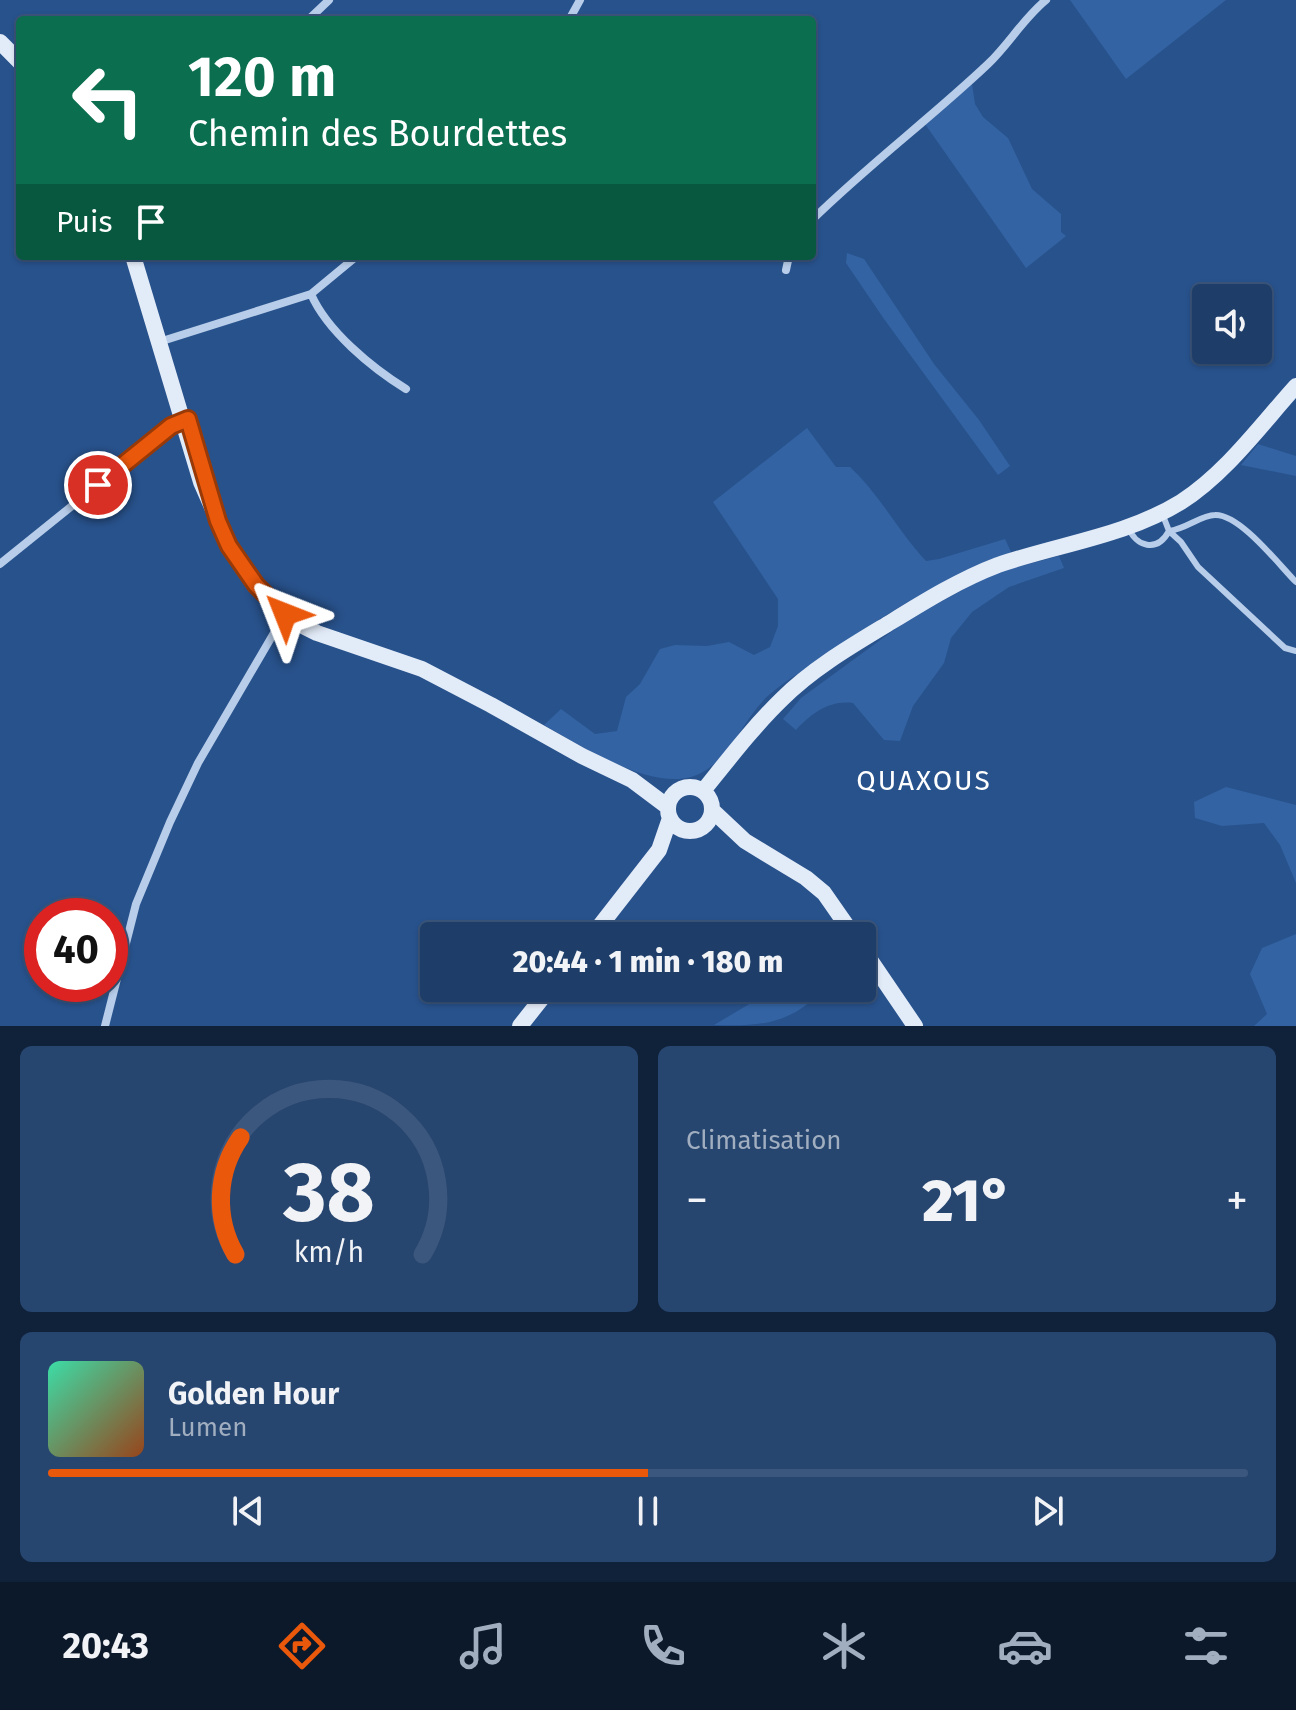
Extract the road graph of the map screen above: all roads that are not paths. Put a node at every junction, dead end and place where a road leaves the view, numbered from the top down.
1 (329, 0) edge
2 (1046, 0) edge
3 (312, 16) edge
4 (0, 42) edge
5 (16, 58) edge
6 (816, 216) edge
7 (134, 260) edge
8 (140, 260) edge
9 (352, 260) edge
10 (788, 260) edge
11 (786, 270) dead end
12 (311, 294) junction
13 (162, 341) junction
14 (1296, 386) edge
15 (406, 389) dead end
16 (185, 420) junction
17 (1162, 513) junction
18 (1128, 527) junction
19 (1169, 531) junction
20 (0, 564) edge
21 (1296, 582) edge
22 (285, 614) junction
23 (1296, 651) edge
24 (632, 780) junction
25 (677, 791) junction
26 (703, 791) junction
27 (712, 810) junction
28 (669, 813) junction
29 (694, 830) junction
30 (745, 841) junction
31 (659, 850) junction
32 (603, 922) edge
33 (844, 922) edge
34 (876, 969) edge
35 (539, 1002) edge
36 (105, 1026) edge
37 (520, 1026) edge
38 (915, 1026) edge

1 - 3 street
2 - 6 street
4 - 5 street
7 - 13 street
8 - 13 street
9 - 12 street
10 - 11 street
12 - 13 street
12 - 15 street
13 - 16 street
14 - 17 street
16 - 20 street
16 - 22 street
17 - 18 street
17 - 19 lane
18 - 19 lane
18 - 26 street
19 - 21 lane
19 - 23 lane
22 - 24 street
22 - 36 street
24 - 25 street
24 - 28 street
25 - 26 street
25 - 28 street
26 - 27 street
27 - 29 street
27 - 30 street
28 - 29 street
28 - 31 street
29 - 30 street
29 - 31 street
30 - 33 street
31 - 32 street
34 - 38 street
35 - 37 street

